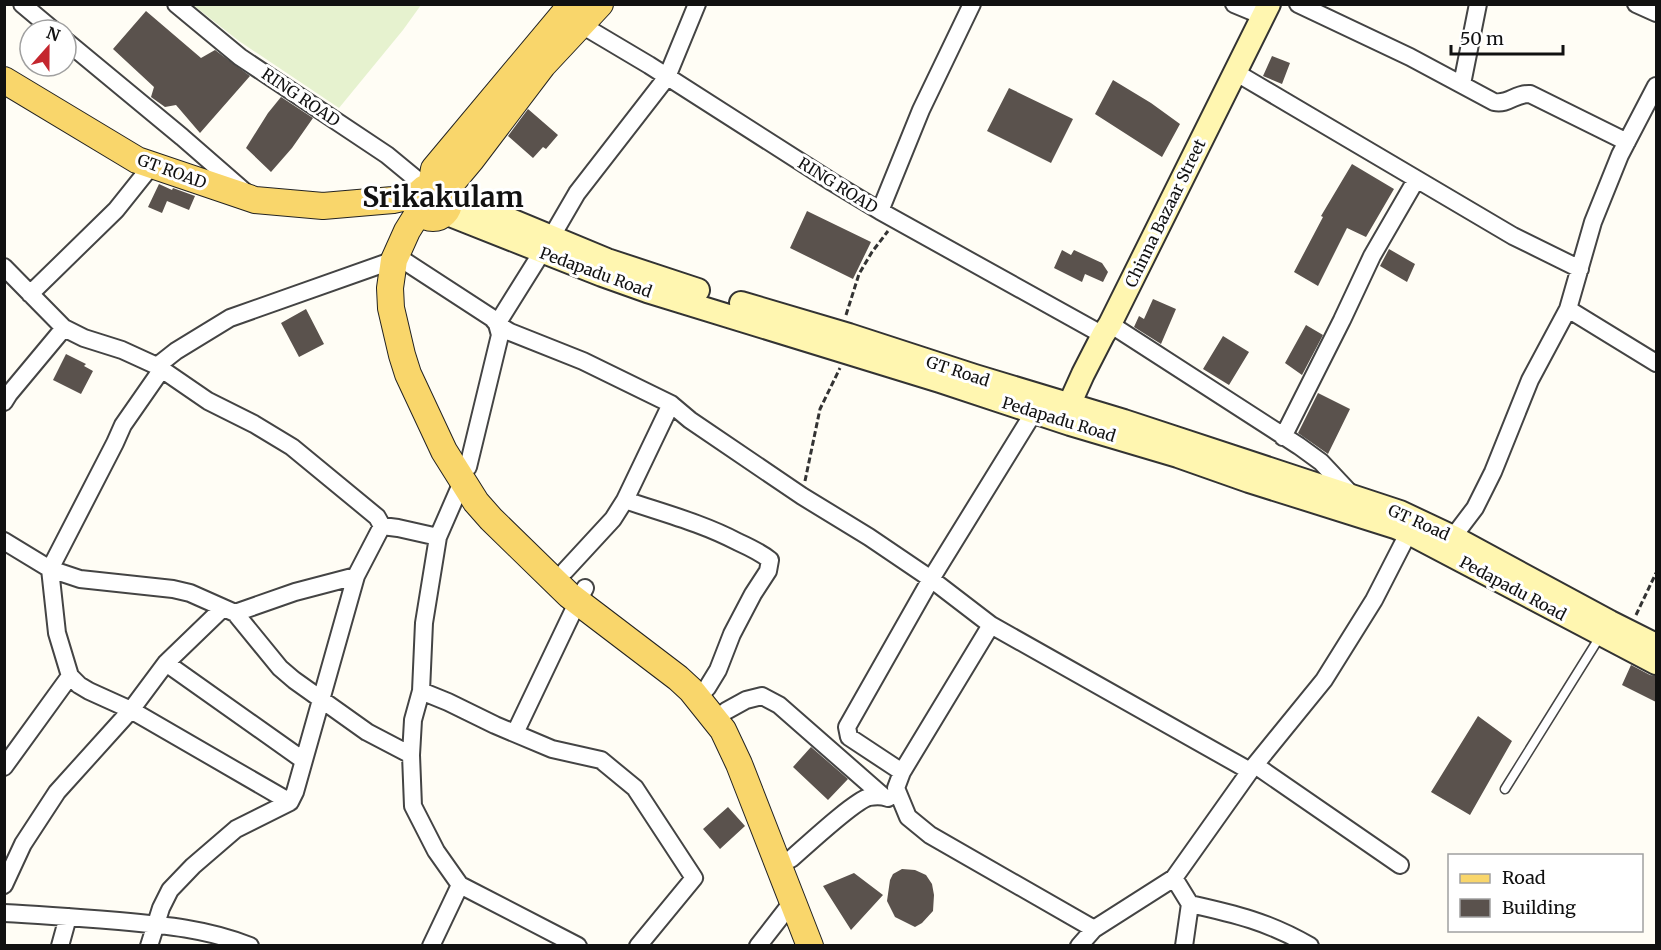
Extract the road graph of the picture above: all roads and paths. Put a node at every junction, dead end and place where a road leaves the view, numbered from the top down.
1 (22, 4) edge
2 (176, 4) edge
3 (600, 4) edge
4 (697, 4) edge
5 (972, 4) edge
6 (1234, 4) edge
7 (1298, 4) edge
8 (1478, 4) edge
9 (1636, 4) edge
10 (1266, 10) edge
11 (569, 11) edge
12 (1656, 13) edge
13 (38, 18) edge
14 (78, 51) edge
15 (1235, 72) junction
16 (667, 77) junction
17 (4, 80) edge
18 (1462, 84) junction
19 (1656, 87) edge
20 (4, 92) edge
21 (48, 106) junction
22 (1627, 142) junction
23 (152, 165) junction
24 (1416, 180) junction
25 (255, 200) junction
26 (431, 200) junction
27 (880, 211) junction
28 (897, 220) junction
29 (547, 244) junction
30 (400, 261) junction
31 (4, 267) edge
32 (1580, 269) junction
33 (30, 294) junction
34 (1568, 309) junction
35 (497, 324) junction
36 (64, 328) junction
37 (1107, 330) junction
38 (848, 344) junction
39 (1656, 363) edge
40 (160, 368) junction
41 (4, 402) edge
42 (671, 404) junction
43 (1034, 412) junction
44 (1069, 415) junction
45 (1283, 437) junction
46 (465, 475) junction
47 (802, 496) junction
48 (1353, 496) junction
49 (625, 500) junction
50 (382, 526) junction
51 (1413, 526) junction
52 (438, 537) junction
53 (1453, 537) junction
54 (4, 541) edge
55 (50, 568) junction
56 (565, 572) junction
57 (1656, 573) edge
58 (356, 576) junction
59 (931, 579) junction
60 (582, 594) junction
61 (229, 611) junction
62 (991, 625) junction
63 (1628, 631) junction
64 (1601, 635) junction
65 (1656, 645) edge
66 (166, 663) junction
67 (1656, 663) edge
68 (70, 676) junction
69 (707, 688) junction
70 (421, 691) junction
71 (321, 698) junction
72 (131, 710) junction
73 (726, 711) junction
74 (515, 733) junction
75 (411, 755) junction
76 (303, 760) junction
77 (4, 767) edge
78 (1252, 768) junction
79 (902, 772) junction
80 (1505, 789) dead end
81 (884, 797) junction
82 (290, 802) junction
83 (902, 804) junction
84 (791, 859) junction
85 (1400, 865) dead end
86 (1174, 878) junction
87 (4, 885) edge
88 (460, 885) junction
89 (794, 901) junction
90 (1190, 904) junction
91 (4, 913) edge
92 (68, 917) junction
93 (155, 924) junction
94 (1094, 929) junction
95 (60, 945) edge
96 (149, 945) edge
97 (250, 945) edge
98 (431, 945) edge
99 (578, 945) edge
100 (638, 945) edge
101 (758, 945) edge
102 (810, 945) edge
103 (827, 945) edge
104 (1079, 945) edge
105 (1184, 945) edge
106 (1310, 945) edge

1 - 13 street
2 - 26 street, RING ROAD
3 - 11 main road
4 - 16 street
5 - 27 street
6 - 10 street
7 - 18 street
8 - 18 street
9 - 12 street
10 - 15 main road, Chinna Bazaar Street
11 - 16 street, RING ROAD
11 - 26 main road
14 - 25 street
15 - 24 street
15 - 37 main road, Chinna Bazaar Street
16 - 27 street, RING ROAD
16 - 29 street
17 - 21 main road, GT ROAD
18 - 22 street
19 - 22 street
20 - 21 street
21 - 23 main road, GT ROAD
22 - 32 street
23 - 25 main road, GT ROAD
23 - 33 street
24 - 32 street
24 - 45 street
25 - 26 main road, GT ROAD
26 - 29 main road
26 - 30 main road
27 - 28 street, RING ROAD
28 - 37 street, RING ROAD
28 - 38 path
29 - 35 street
29 - 38 main road, Pedapadu Road
30 - 35 street
30 - 40 street
30 - 46 main road
31 - 33 street
32 - 34 street
33 - 36 street
34 - 39 street
34 - 53 street
35 - 42 street
35 - 46 street
36 - 40 street
36 - 41 street
37 - 44 main road, Chinna Bazaar Street
37 - 45 street, RING ROAD
38 - 43 main road, Pedapadu Road
38 - 44 main road, GT Road
38 - 47 path
40 - 50 street
40 - 55 street
42 - 47 street
42 - 49 street
43 - 44 main road, Pedapadu Road
43 - 59 street
44 - 48 main road, GT Road
44 - 51 main road, Pedapadu Road
45 - 48 street, RING ROAD
46 - 52 street
46 - 56 main road
46 - 60 main road
47 - 59 street
48 - 51 main road, GT Road
49 - 56 street
49 - 69 street
50 - 52 street
50 - 58 street
51 - 53 main road, GT Road
51 - 64 main road, Pedapadu Road
51 - 78 street
52 - 70 street
53 - 63 main road, GT Road
54 - 55 street
55 - 61 street
55 - 68 street
56 - 60 main road
57 - 63 path
58 - 61 street
58 - 71 street
59 - 62 street
59 - 79 street
60 - 69 main road
60 - 74 street
60 - 89 main road
61 - 66 street
61 - 71 street
62 - 78 street
62 - 79 street
63 - 65 main road, GT Road
64 - 67 main road, Pedapadu Road
64 - 80 lane
66 - 72 street
66 - 76 street
68 - 72 street
68 - 77 street
69 - 73 main road
70 - 74 street
70 - 75 street
71 - 75 street
71 - 76 street
72 - 82 street
72 - 87 street
73 - 81 street
73 - 84 main road
74 - 100 street
75 - 88 street
76 - 82 street
78 - 85 street
78 - 86 street
79 - 83 street
81 - 83 street
81 - 84 street
82 - 93 street
83 - 94 street
84 - 103 main road
86 - 90 street
86 - 94 street
88 - 98 street
88 - 99 street
89 - 101 street
89 - 102 main road
90 - 105 street
90 - 106 street
91 - 92 street
92 - 93 street
92 - 95 street
93 - 96 street
93 - 97 street
94 - 104 street

